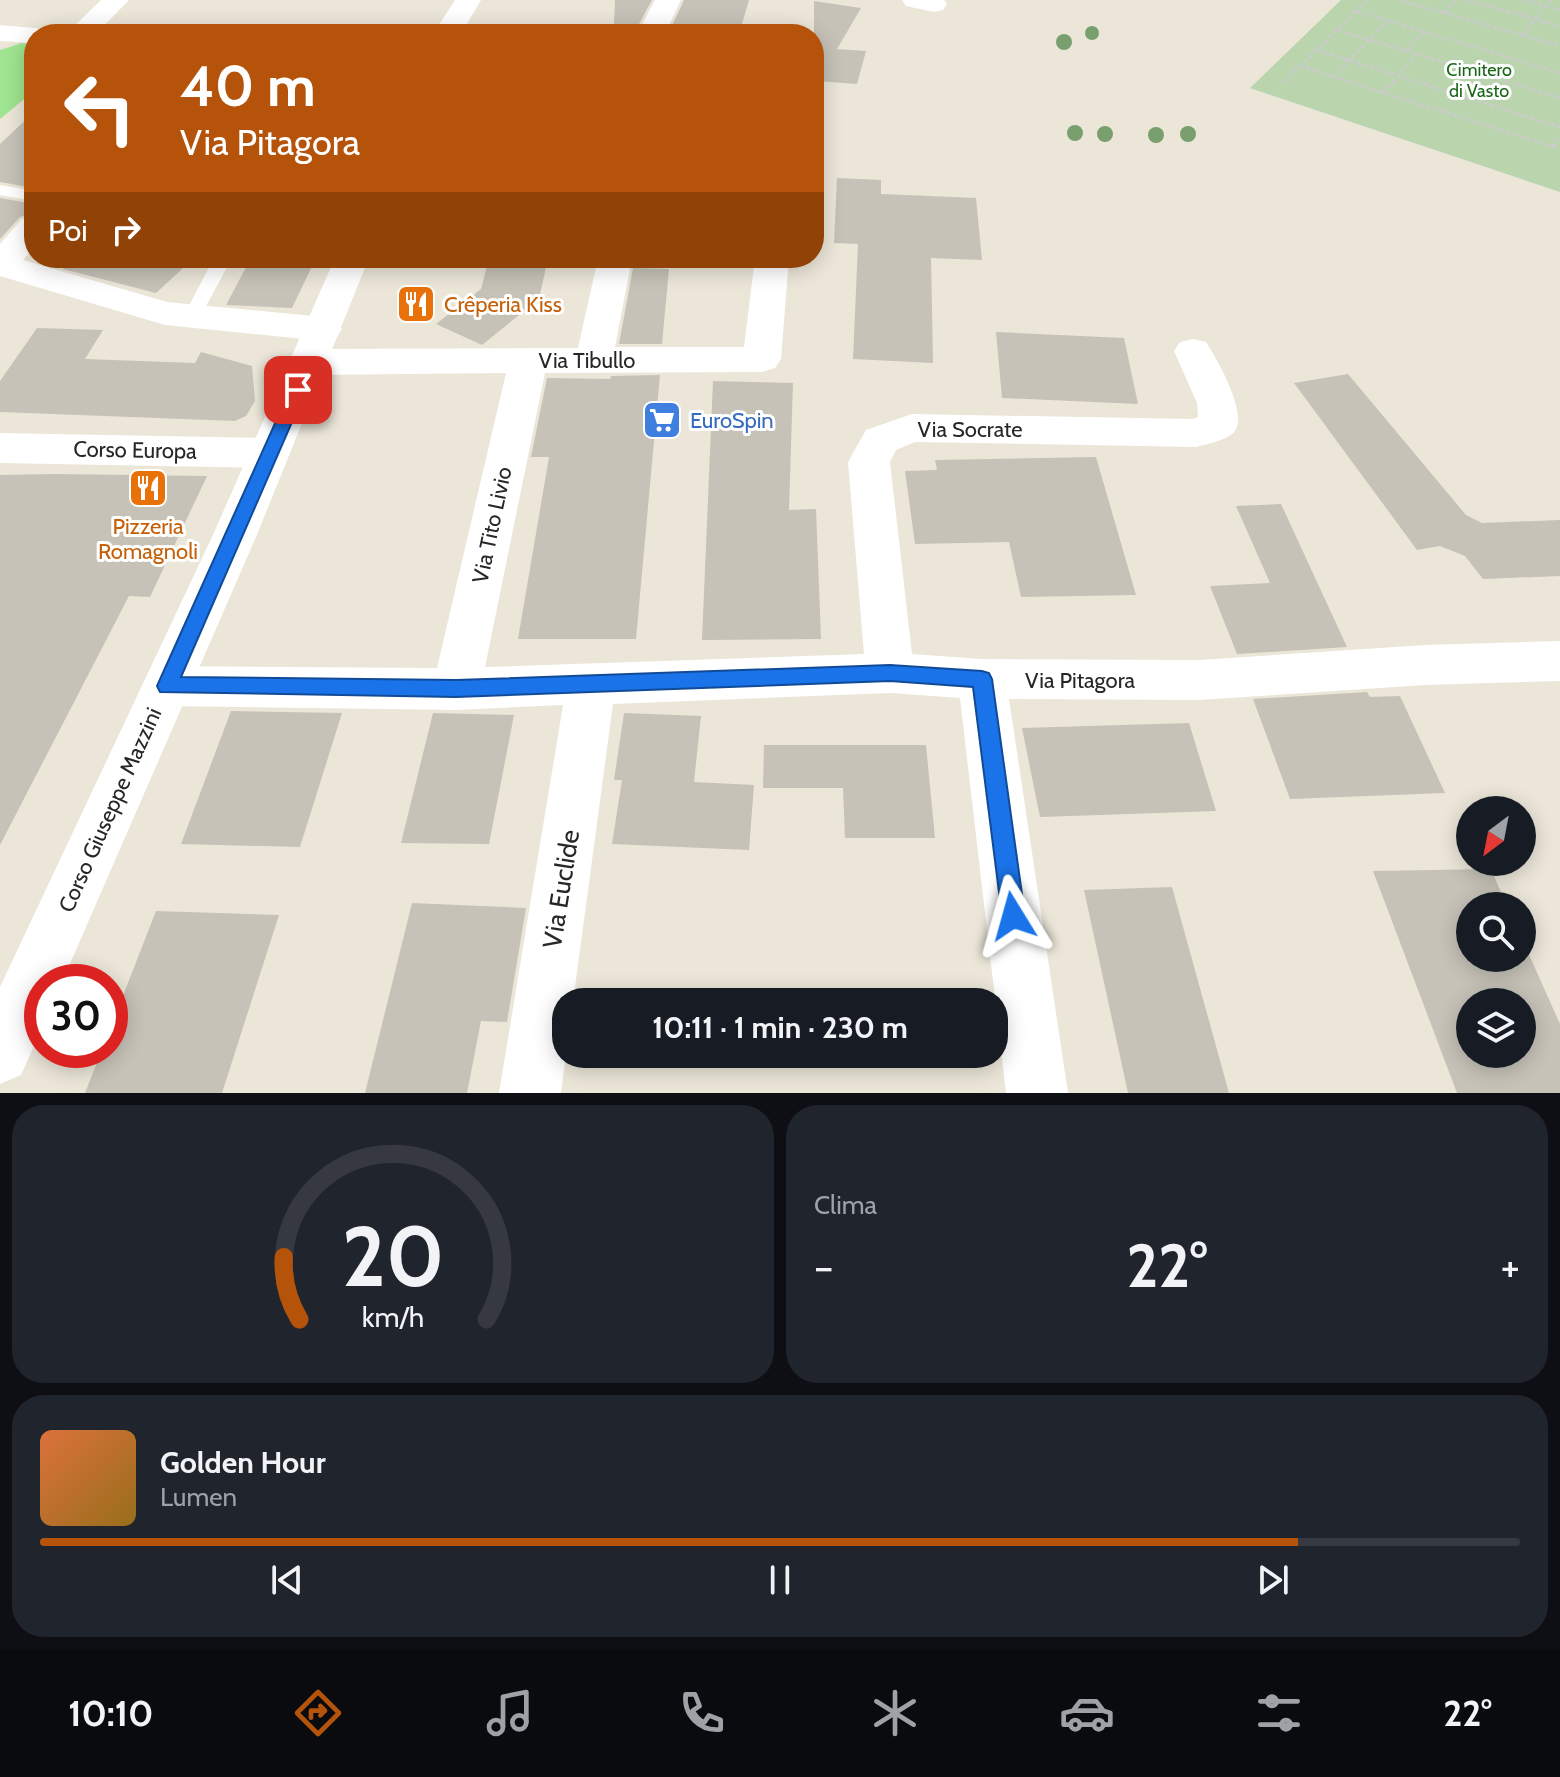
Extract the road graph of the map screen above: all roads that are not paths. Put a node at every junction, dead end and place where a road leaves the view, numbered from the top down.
1 (116, 0) edge
2 (468, 0) edge
3 (668, 0) edge
4 (91, 24) edge
5 (453, 24) edge
6 (656, 24) edge
7 (0, 33) edge
8 (24, 34) edge
9 (0, 190) edge
10 (24, 194) edge
11 (24, 237) edge
12 (0, 265) edge
13 (218, 268) edge
14 (348, 268) edge
15 (613, 268) edge
16 (771, 268) edge
17 (192, 317) junction
18 (317, 346) junction
19 (1193, 351) dead end
20 (594, 360) junction
21 (528, 361) junction
22 (0, 448) edge
23 (270, 453) junction
24 (1560, 661) edge
25 (890, 673) junction
26 (982, 679) junction
27 (591, 685) junction
28 (167, 686) junction
29 (456, 689) junction
30 (0, 1054) edge
31 (530, 1093) edge
32 (1037, 1093) edge

1 - 4 street
2 - 5 street
3 - 6 street
7 - 8 street
9 - 10 lane
11 - 12 street
12 - 17 street, Via Tibullo
13 - 17 lane
14 - 18 street, Corso Giuseppe Mazzini
15 - 20 street
16 - 20 street, Via Tibullo
17 - 18 street, Via Tibullo
18 - 21 street, Via Tibullo
18 - 23 street, Corso Giuseppe Mazzini
19 - 25 street, Via Socrate
20 - 21 street, Via Tibullo
21 - 29 street, Via Tito Livio
22 - 23 street, Corso Europa
23 - 28 street, Corso Giuseppe Mazzini
24 - 26 street, Via Pitagora
25 - 26 street, Via Pitagora
25 - 27 street, Via Pitagora
26 - 32 street
27 - 29 street, Via Pitagora
27 - 31 street, Via Euclide
28 - 29 street, Via Pitagora
28 - 30 street, Corso Giuseppe Mazzini

